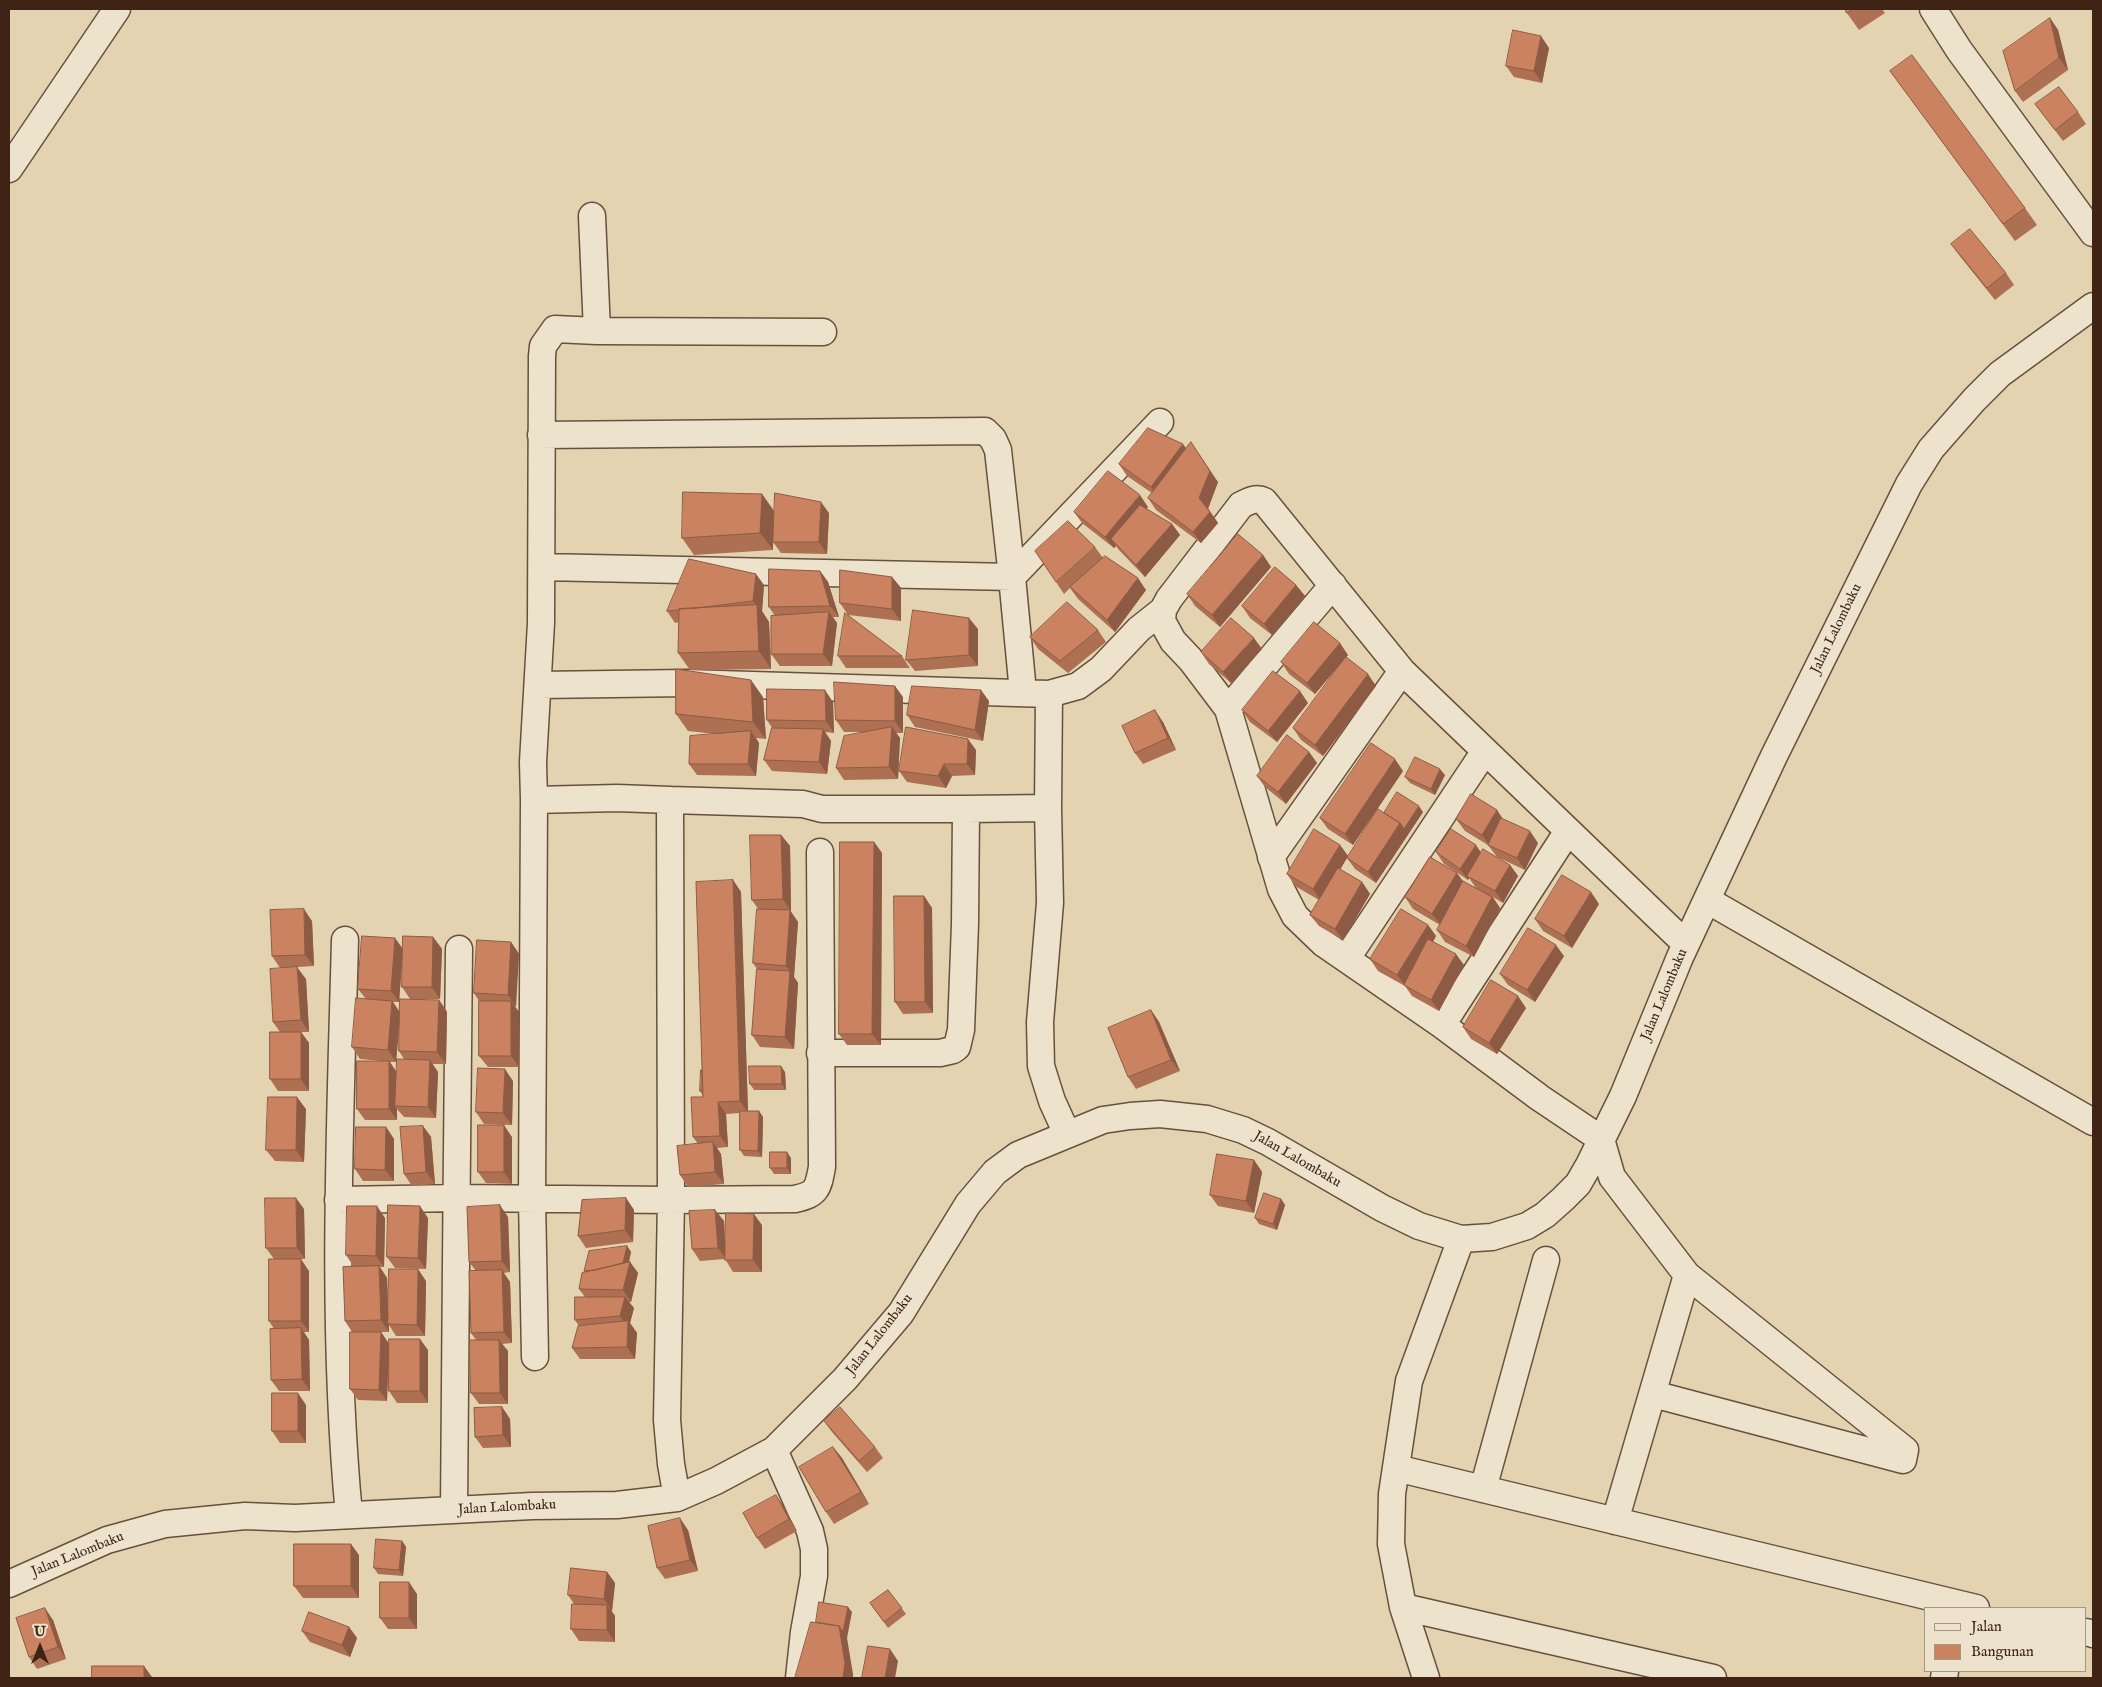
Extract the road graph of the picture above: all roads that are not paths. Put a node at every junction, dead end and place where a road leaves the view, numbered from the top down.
1 (117, 9) edge
2 (1933, 9) edge
3 (9, 169) edge
4 (592, 216) dead end
5 (2093, 234) edge
6 (2093, 306) edge
7 (597, 331) junction
8 (823, 332) dead end
9 (1160, 422) dead end
10 (541, 435) junction
11 (542, 567) junction
12 (1012, 577) junction
13 (1333, 585) junction
14 (1163, 610) junction
15 (1402, 671) junction
16 (539, 685) junction
17 (1023, 692) junction
18 (1049, 694) junction
19 (1228, 709) junction
20 (1485, 751) junction
21 (534, 800) junction
22 (670, 800) junction
23 (1048, 808) junction
24 (966, 809) junction
25 (1568, 830) junction
26 (820, 852) dead end
27 (1270, 858) junction
28 (1707, 900) junction
29 (345, 940) dead end
30 (1686, 944) junction
31 (459, 949) dead end
32 (1348, 958) junction
33 (1442, 1025) junction
34 (820, 1053) junction
35 (2093, 1122) edge
36 (1067, 1134) junction
37 (1602, 1139) junction
38 (458, 1198) junction
39 (532, 1199) junction
40 (338, 1200) junction
41 (671, 1200) junction
42 (1461, 1239) junction
43 (1546, 1260) dead end
44 (1687, 1274) junction
45 (535, 1357) dead end
46 (1653, 1394) junction
47 (774, 1450) junction
48 (1396, 1468) junction
49 (1482, 1489) junction
50 (677, 1498) junction
51 (454, 1510) junction
52 (349, 1515) junction
53 (1616, 1521) junction
54 (9, 1584) edge
55 (1402, 1607) junction
56 (1965, 1607) edge
57 (799, 1678) edge
58 (1426, 1678) edge
59 (1713, 1678) edge

1 - 3 street
2 - 5 street
4 - 7 street
6 - 28 street, Jalan Lalombaku
7 - 8 street
7 - 10 street
9 - 12 street
10 - 11 street
10 - 12 street
11 - 12 street
11 - 16 street
12 - 17 street
13 - 14 street
13 - 15 street
13 - 19 street
14 - 18 street
14 - 19 street
15 - 20 street
15 - 27 street
16 - 17 street
16 - 21 street
17 - 18 street
18 - 23 street
19 - 27 street
20 - 25 street
20 - 32 street
21 - 22 street
21 - 39 street
22 - 24 street
22 - 41 street
23 - 24 street
23 - 36 street
24 - 34 street
25 - 30 street
25 - 33 street
26 - 34 street
27 - 32 street
28 - 30 street, Jalan Lalombaku
28 - 35 street
29 - 40 street
30 - 37 street, Jalan Lalombaku
31 - 38 street
32 - 33 street
33 - 37 street
34 - 41 street
36 - 42 street, Jalan Lalombaku
36 - 47 street, Jalan Lalombaku
37 - 42 street, Jalan Lalombaku
37 - 44 street
38 - 39 street
38 - 40 street
38 - 51 street
39 - 41 street
39 - 45 street
40 - 52 street
41 - 50 street
42 - 48 street
43 - 49 street
44 - 46 street
44 - 46 street
46 - 53 street
47 - 50 street, Jalan Lalombaku
47 - 57 street
48 - 49 street
48 - 55 street
49 - 53 street
50 - 51 street, Jalan Lalombaku
51 - 52 street, Jalan Lalombaku
52 - 54 street, Jalan Lalombaku
53 - 56 street
55 - 58 street
55 - 59 street

